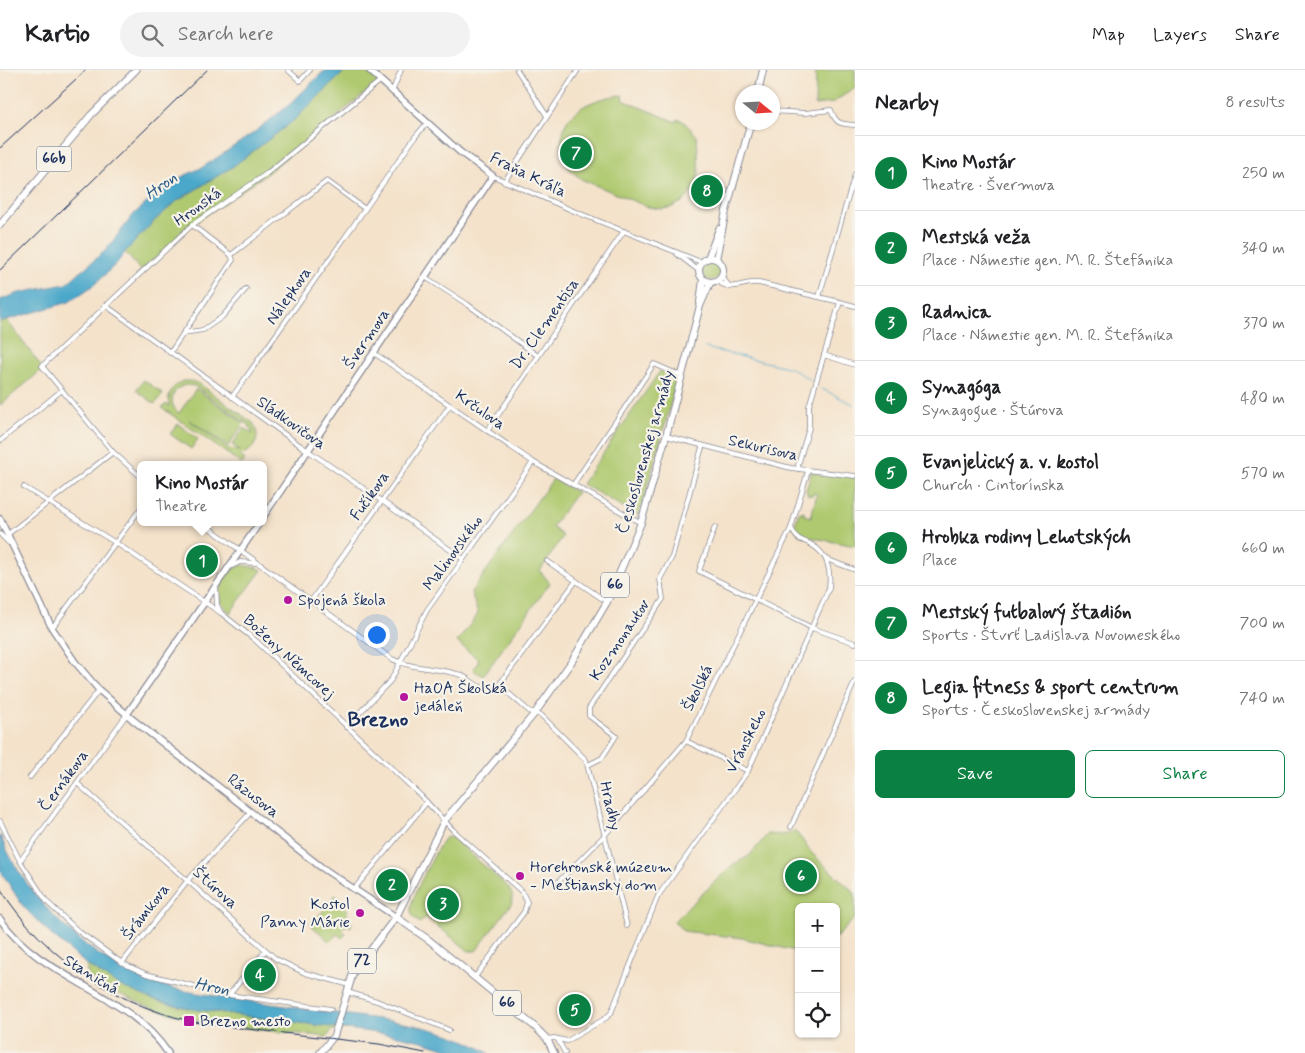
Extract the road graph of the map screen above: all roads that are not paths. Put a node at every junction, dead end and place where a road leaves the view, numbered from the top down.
1 (136, 70) edge
2 (288, 70) edge
3 (310, 70) edge
4 (369, 70) edge
5 (401, 70) edge
6 (517, 70) edge
7 (578, 70) edge
8 (763, 70) edge
9 (380, 81) junction
10 (760, 85) edge
11 (392, 92) junction
12 (780, 111) edge
13 (547, 116) junction
14 (427, 123) junction
15 (855, 126) edge
16 (748, 130) edge
17 (855, 174) edge
18 (492, 176) junction
19 (504, 182) junction
20 (853, 191) edge
21 (366, 209) junction
22 (0, 225) edge
23 (192, 225) junction
24 (624, 231) junction
25 (674, 251) junction
26 (231, 255) junction
27 (712, 259) junction
28 (701, 262) junction
29 (698, 270) junction
30 (425, 277) junction
31 (703, 280) junction
32 (716, 280) junction
33 (246, 288) dead end
34 (820, 297) junction
35 (840, 302) junction
36 (106, 305) junction
37 (700, 306) junction
38 (855, 306) edge
39 (183, 333) junction
40 (374, 352) junction
41 (170, 353) junction
42 (824, 355) junction
43 (538, 356) junction
44 (855, 365) edge
45 (682, 376) junction
46 (62, 390) junction
47 (232, 397) junction
48 (450, 405) junction
49 (487, 431) junction
50 (666, 436) junction
51 (0, 441) edge
52 (702, 446) junction
53 (308, 450) junction
54 (113, 452) junction
55 (533, 462) junction
56 (799, 470) junction
57 (808, 471) junction
58 (137, 473) edge
59 (855, 476) edge
60 (573, 485) junction
61 (24, 487) dead end
62 (382, 501) junction
63 (48, 502) junction
64 (267, 511) edge
65 (137, 514) edge
66 (0, 519) edge
67 (641, 523) junction
68 (207, 526) edge
69 (257, 526) edge
70 (715, 527) dead end
71 (791, 528) junction
72 (0, 534) edge
73 (8, 534) junction
74 (116, 543) junction
75 (12, 545) junction
76 (241, 551) junction
77 (463, 559) junction
78 (826, 559) junction
79 (547, 561) dead end
80 (261, 565) junction
81 (228, 568) junction
82 (855, 570) edge
83 (576, 580) junction
84 (216, 585) junction
85 (754, 600) junction
86 (311, 601) junction
87 (204, 602) junction
88 (607, 602) junction
89 (221, 613) junction
90 (52, 628) junction
91 (812, 628) junction
92 (855, 643) edge
93 (400, 663) junction
94 (855, 681) edge
95 (499, 685) junction
96 (99, 690) junction
97 (534, 713) junction
98 (127, 714) junction
99 (346, 727) junction
100 (686, 741) junction
101 (588, 765) junction
102 (748, 771) junction
103 (30, 777) dead end
104 (78, 783) junction
105 (426, 802) junction
106 (251, 812) junction
107 (0, 821) edge
108 (444, 821) junction
109 (791, 827) dead end
110 (605, 835) junction
111 (20, 861) junction
112 (188, 880) junction
113 (557, 883) dead end
114 (354, 890) junction
115 (396, 918) junction
116 (0, 919) edge
117 (627, 926) dead end
118 (266, 950) junction
119 (122, 963) junction
120 (475, 977) junction
121 (350, 985) junction
122 (347, 992) junction
123 (229, 995) junction
124 (331, 1009) dead end
125 (449, 1030) dead end
126 (547, 1039) junction
127 (558, 1040) junction
128 (168, 1053) edge
129 (320, 1053) edge
130 (554, 1053) edge
131 (566, 1053) edge

1 - 22 main road, 66b
2 - 3 street
4 - 9 street, Fraňa Kráľa
5 - 11 street
6 - 13 street
7 - 13 street
8 - 10 main road
9 - 11 street, Fraňa Kráľa
9 - 23 street, Hronská
11 - 14 street, Fraňa Kráľa
12 - 15 street
13 - 19 street
14 - 18 street, Fraňa Kráľa
14 - 21 street, Nálepkova
16 - 27 main road
17 - 20 street
18 - 19 street, Fraňa Kráľa
18 - 30 street, Švermova
19 - 24 street, Fraňa Kráľa
20 - 34 street
21 - 26 street
21 - 47 street, Nálepkova
23 - 26 street
23 - 36 street, Hronská
24 - 25 street, Fraňa Kráľa
24 - 43 street, Dr. Clementisa
25 - 28 street, Fraňa Kráľa
25 - 29 street, Fraňa Kráľa
26 - 39 street
27 - 28 main road
27 - 32 main road
28 - 29 main road
29 - 31 main road
30 - 40 street, Švermova
30 - 43 street
31 - 32 main road
31 - 37 main road, Československej armády / 66
32 - 34 street
32 - 37 main road, Československej armády / 66
33 - 39 street
34 - 35 street
35 - 38 street
35 - 42 street
36 - 41 street, Sládkovičova
36 - 46 street, Hronská
37 - 45 main road, Československej armády / 66
39 - 41 street
40 - 48 street, Krčulova
40 - 53 street, Švermova
41 - 47 street, Sládkovičova
42 - 44 street
42 - 56 street
43 - 49 street, Dr. Clementisa
45 - 50 main road, Československej armády / 66
45 - 60 street
46 - 51 street
46 - 54 street
47 - 53 street, Sládkovičova
48 - 49 street, Krčulova
48 - 62 street, Fučíkova
49 - 55 street, Krčulova
50 - 52 street, Sekurisova
50 - 67 main road, Československej armády / 66
52 - 56 street, Sekurisova
52 - 101 street, Kozmonautov
53 - 62 street, Sládkovičova
53 - 64 street, Švermova
54 - 58 street
54 - 63 street
55 - 60 street, Krčulova
55 - 77 street, Malinovského
56 - 57 street, Sekurisova
57 - 59 street, Sekurisova
57 - 71 street, Školská
60 - 67 street, Krčulova
61 - 63 street, Boženy Němcovej
62 - 77 street, Sládkovičova
62 - 86 street, Fučíkova
63 - 73 street
63 - 74 street, Boženy Němcovej
65 - 74 street
66 - 73 street, Rázusova
67 - 88 main road, Československej armády / 66
68 - 76 street
69 - 76 street
70 - 85 street
71 - 78 street
71 - 85 street, Školská
72 - 75 street, Rázusova
73 - 75 street, Rázusova
74 - 87 street, Boženy Němcovej
74 - 90 street
75 - 90 street, Rázusova
76 - 80 street
76 - 81 street
77 - 93 street, Malinovského
78 - 82 street
78 - 91 street, Vránskeho
79 - 83 street
80 - 81 street
80 - 86 street
81 - 84 street
83 - 88 street
83 - 95 street
84 - 87 street
84 - 89 street, Boženy Němcovej
85 - 91 street
85 - 100 street, Školská
86 - 93 street
87 - 89 street, Boženy Němcovej
87 - 98 street
88 - 97 main road, Československej armády / 66
89 - 99 street, Boženy Němcovej
90 - 96 street, Rázusova
91 - 92 street
91 - 102 street, Vránskeho
93 - 95 street
93 - 99 street, Malinovského
94 - 109 street
95 - 97 street, Hradby
96 - 98 street, Rázusova
96 - 103 street
97 - 101 street, Hradby
97 - 108 main road, Československej armády / 66
98 - 104 street, Černákova
98 - 106 street, Rázusova
99 - 105 street, Boženy Němcovej
100 - 102 street
100 - 110 street, Školská
101 - 110 street, Hradby
102 - 127 street, Vránskeho
104 - 111 street, Černákova
104 - 112 street, Štúrova
105 - 108 street, Boženy Němcovej
105 - 114 street
106 - 112 street, Šrámkova
106 - 114 street, Rázusova
107 - 111 street
108 - 115 main road, 66
108 - 120 street, Boženy Němcovej
110 - 113 street, Školská
110 - 117 street, Hradby
111 - 119 street
112 - 118 street, Štúrova
112 - 119 street, Šrámkova
114 - 115 street, Rázusova
115 - 120 main road, 66
115 - 121 main road, 72
116 - 128 street, Staničná
118 - 121 street, Štúrova
118 - 123 street
119 - 123 street
120 - 126 main road, 66
121 - 122 main road, 72
122 - 125 street
122 - 129 main road, 72
123 - 124 street
126 - 127 street
126 - 130 main road, 66
127 - 131 street

